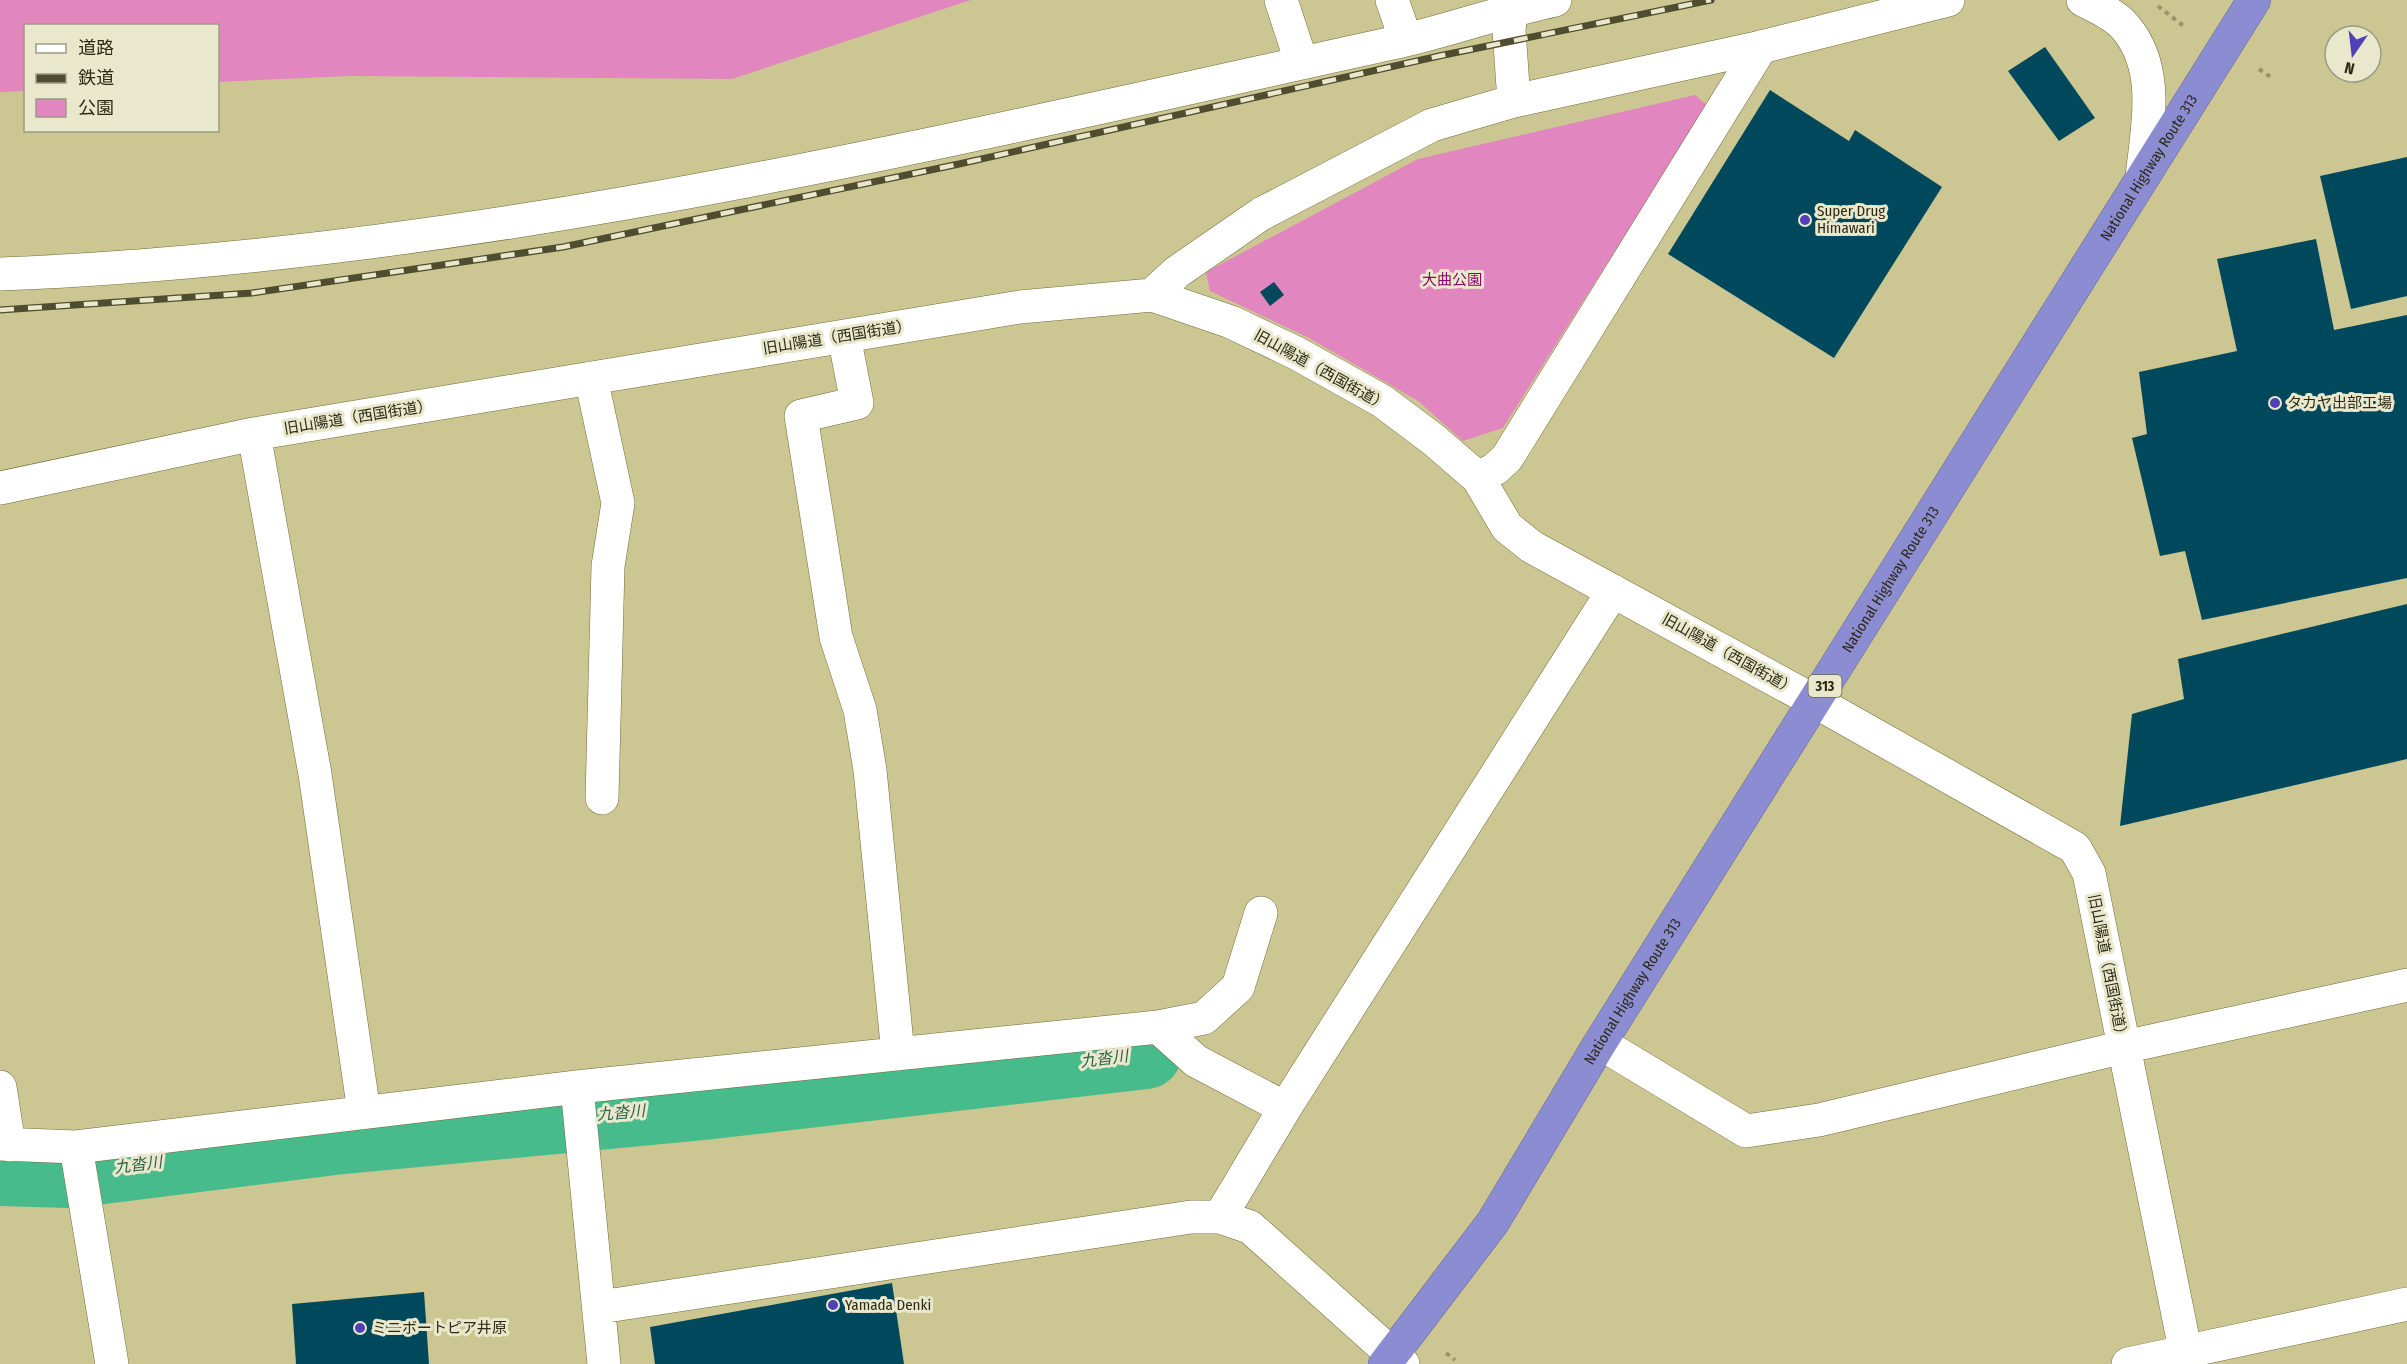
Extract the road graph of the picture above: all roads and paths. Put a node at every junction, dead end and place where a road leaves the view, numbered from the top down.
1 (1281, 0) edge
2 (1392, 0) edge
3 (1555, 0) edge
4 (1948, 0) edge
5 (2083, 0) edge
6 (2254, 0) edge
7 (1511, 5) edge
8 (1406, 40) junction
9 (1761, 47) junction
10 (1301, 61) junction
11 (2259, 69) dead end
12 (2272, 78) dead end
13 (1514, 101) junction
14 (2142, 177) junction
15 (0, 274) edge
16 (1152, 295) junction
17 (844, 336) junction
18 (591, 378) junction
19 (254, 434) junction
20 (1478, 478) junction
21 (0, 488) edge
22 (1613, 591) junction
23 (1816, 702) junction
24 (602, 798) dead end
25 (1261, 913) dead end
26 (2407, 985) edge
27 (1158, 1027) junction
28 (1600, 1042) junction
29 (2124, 1047) junction
30 (898, 1054) junction
31 (0, 1088) edge
32 (580, 1108) junction
33 (1285, 1108) junction
34 (364, 1112) junction
35 (4, 1144) edge
36 (76, 1147) junction
37 (1220, 1217) junction
38 (2407, 1304) edge
39 (600, 1306) junction
40 (1446, 1353) dead end
41 (2187, 1357) edge
42 (1455, 1360) dead end
43 (1394, 1361) edge
44 (112, 1364) edge
45 (604, 1364) edge
46 (2128, 1364) edge

1 - 10 street
2 - 8 street
3 - 7 street
4 - 9 street
5 - 14 street
6 - 14 highway, National Highway Route 313 / 313
7 - 8 street
7 - 13 street
8 - 10 street
9 - 13 street
9 - 20 street
10 - 15 street
11 - 12 path
13 - 16 street
14 - 23 highway, National Highway Route 313 / 313
16 - 17 street, 旧山陽道（西国街道）
16 - 20 street, 旧山陽道（西国街道）
17 - 18 street, 旧山陽道（西国街道）
17 - 30 street
18 - 19 street, 旧山陽道（西国街道）
18 - 24 street
19 - 21 street, 旧山陽道（西国街道）
19 - 34 street
20 - 22 street, 旧山陽道（西国街道）
22 - 23 street, 旧山陽道（西国街道）
22 - 33 street
23 - 28 highway, National Highway Route 313 / 313
23 - 29 street, 旧山陽道（西国街道）
25 - 27 street
26 - 29 street
27 - 30 street
27 - 33 street
28 - 29 street
28 - 43 highway, National Highway Route 313 / 313
29 - 41 street, 旧山陽道（西国街道）
30 - 32 street
31 - 35 street
32 - 34 street
32 - 39 street
33 - 37 street
34 - 36 street
35 - 36 street
36 - 44 street
37 - 39 street
37 - 43 street
38 - 41 street
39 - 45 street
40 - 42 path
41 - 46 street

